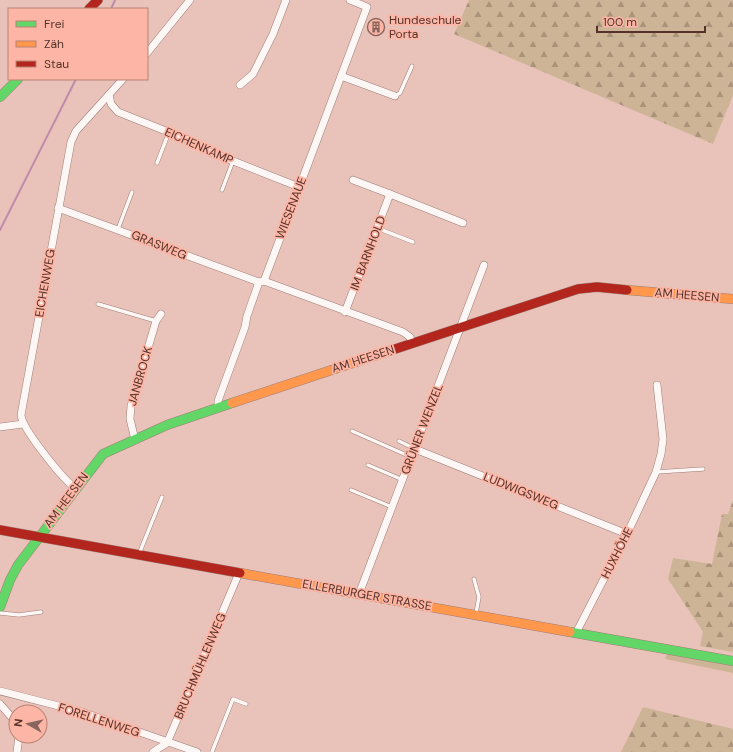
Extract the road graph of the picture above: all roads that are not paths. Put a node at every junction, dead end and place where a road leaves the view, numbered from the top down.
1 (98, 0) edge
2 (190, 0) edge
3 (286, 0) edge
4 (350, 0) edge
5 (90, 8) edge
6 (148, 52) edge
7 (412, 66) dead end
8 (341, 76) junction
9 (17, 80) edge
10 (122, 80) edge
11 (240, 86) dead end
12 (109, 95) junction
13 (395, 96) joint
14 (0, 97) edge
15 (169, 132) junction
16 (233, 161) junction
17 (157, 163) dead end
18 (353, 180) dead end
19 (299, 187) junction
20 (222, 190) dead end
21 (132, 192) dead end
22 (390, 194) junction
23 (58, 208) junction
24 (463, 223) dead end
25 (377, 228) junction
26 (118, 229) junction
27 (413, 242) dead end
28 (484, 265) dead end
29 (261, 281) junction
30 (733, 299) edge
31 (98, 304) dead end
32 (345, 312) junction
33 (162, 314) dead end
34 (156, 321) junction
35 (460, 328) junction
36 (412, 343) junction
37 (657, 385) dead end
38 (218, 407) junction
39 (23, 424) junction
40 (0, 427) edge
41 (352, 431) dead end
42 (136, 440) junction
43 (399, 441) dead end
44 (415, 449) junction
45 (411, 457) junction
46 (368, 466) dead end
47 (704, 469) dead end
48 (656, 472) junction
49 (403, 480) junction
50 (75, 488) junction
51 (351, 490) dead end
52 (162, 497) dead end
53 (392, 508) junction
54 (0, 530) edge
55 (627, 534) junction
56 (38, 537) junction
57 (139, 555) junction
58 (239, 573) junction
59 (474, 579) dead end
60 (3, 591) edge
61 (359, 594) junction
62 (0, 607) edge
63 (41, 612) dead end
64 (0, 613) edge
65 (476, 614) junction
66 (576, 633) junction
67 (733, 661) edge
68 (0, 691) edge
69 (0, 704) edge
70 (246, 704) dead end
71 (8, 713) edge
72 (167, 743) junction
73 (153, 752) edge
74 (197, 752) edge
75 (212, 752) edge

1 - 5 street
2 - 6 street
3 - 11 street
4 - 8 street, WIESENAUE
7 - 13 lane
8 - 13 street
8 - 19 street, WIESENAUE
9 - 14 street
10 - 12 street, EICHENWEG
12 - 15 street, EICHENKAMP
12 - 23 street, EICHENWEG
15 - 16 street, EICHENKAMP
15 - 17 lane
16 - 19 street, EICHENKAMP
16 - 20 lane
18 - 22 street
19 - 29 street, WIESENAUE
21 - 26 lane
22 - 24 street
22 - 25 street, IM BARNHOLD
23 - 26 street, GRASWEG
23 - 39 street, EICHENWEG
25 - 27 lane
25 - 32 street, IM BARNHOLD
26 - 29 street, GRASWEG
28 - 35 street, GRÜNER WENZEL
29 - 32 street, GRASWEG
29 - 38 street, WIESENAUE
30 - 35 street, AM HEESEN
31 - 34 lane
32 - 36 street, GRASWEG
33 - 34 street, JANBROCK
34 - 42 street, JANBROCK
35 - 36 street, AM HEESEN
35 - 44 street, GRÜNER WENZEL
36 - 38 street, AM HEESEN
37 - 48 street, HUXHÖHE
38 - 42 street, AM HEESEN
39 - 40 street
39 - 50 street
41 - 45 lane
42 - 50 street, AM HEESEN
43 - 44 lane
44 - 45 street, GRÜNER WENZEL
44 - 55 street, LUDWIGSWEG
45 - 49 street, GRÜNER WENZEL
46 - 49 lane
47 - 48 lane
48 - 55 street, HUXHÖHE
49 - 53 street, GRÜNER WENZEL
50 - 56 street, AM HEESEN
51 - 53 lane
52 - 57 lane
53 - 61 street, GRÜNER WENZEL
54 - 56 street, ELLERBURGER STRASSE
55 - 66 street, HUXHÖHE
56 - 57 street, ELLERBURGER STRASSE
56 - 60 street, AM HEESEN
57 - 58 street, ELLERBURGER STRASSE
58 - 61 street, ELLERBURGER STRASSE
58 - 72 street, BRUCHMÜHLENWEG
59 - 65 lane
60 - 62 street, AM HEESEN
61 - 65 street, ELLERBURGER STRASSE
63 - 64 lane
65 - 66 street, ELLERBURGER STRASSE
66 - 67 street, ELLERBURGER STRASSE
68 - 72 street, FORELLENWEG
69 - 71 street
70 - 75 lane
72 - 73 street
72 - 74 street, FORELLENWEG

